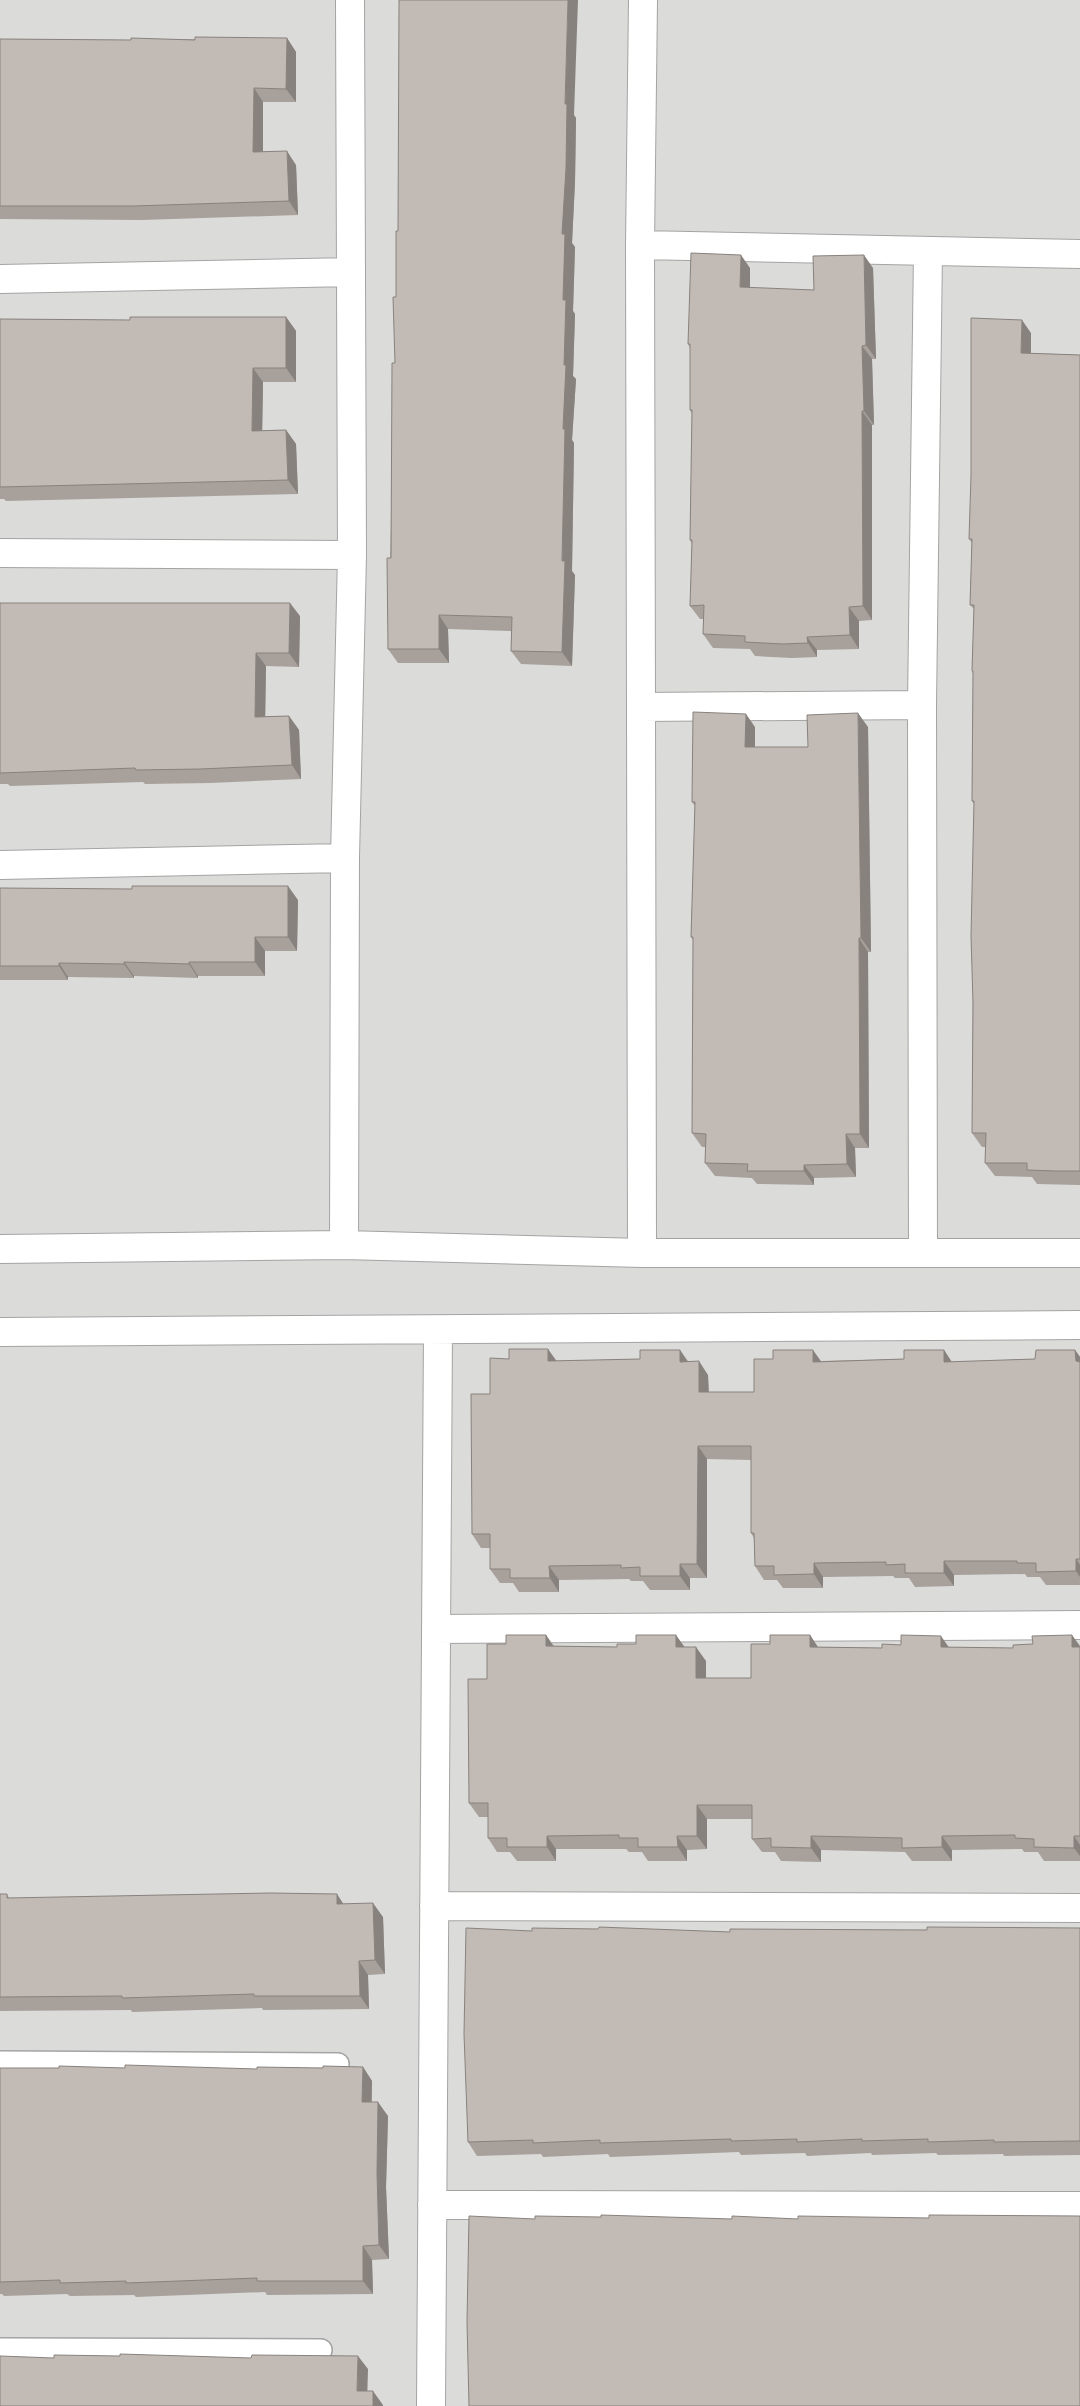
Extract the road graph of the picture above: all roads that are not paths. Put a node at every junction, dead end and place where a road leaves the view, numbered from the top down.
1 (350, 0) edge
2 (643, 0) edge
3 (640, 245) junction
4 (928, 251) junction
5 (1080, 254) edge
6 (351, 272) junction
7 (0, 279) edge
8 (0, 553) edge
9 (352, 555) junction
10 (922, 706) junction
11 (642, 707) junction
12 (345, 858) junction
13 (0, 864) edge
14 (344, 1245) junction
15 (0, 1250) edge
16 (642, 1253) junction
17 (923, 1253) junction
18 (1080, 1253) edge
19 (1080, 1325) edge
20 (438, 1331) junction
21 (0, 1332) edge
22 (1080, 1625) edge
23 (436, 1628) junction
24 (434, 1906) junction
25 (1080, 1908) edge
26 (0, 2062) edge
27 (338, 2064) edge
28 (432, 2205) junction
29 (1080, 2206) edge
30 (0, 2349) edge
31 (321, 2350) dead end
32 (431, 2406) edge

1 - 6 street
2 - 3 street
3 - 4 street
3 - 11 street
4 - 5 street
4 - 10 street
6 - 7 street
6 - 9 street
8 - 9 street
9 - 12 street
10 - 11 street
10 - 17 street
11 - 16 street
12 - 13 street
12 - 14 street
14 - 15 street
14 - 16 street
16 - 17 street
17 - 18 street
19 - 20 street
20 - 21 street
20 - 23 street
22 - 23 street
23 - 24 street
24 - 25 street
24 - 28 street
26 - 27 lane
28 - 29 street
28 - 32 street
30 - 31 lane

